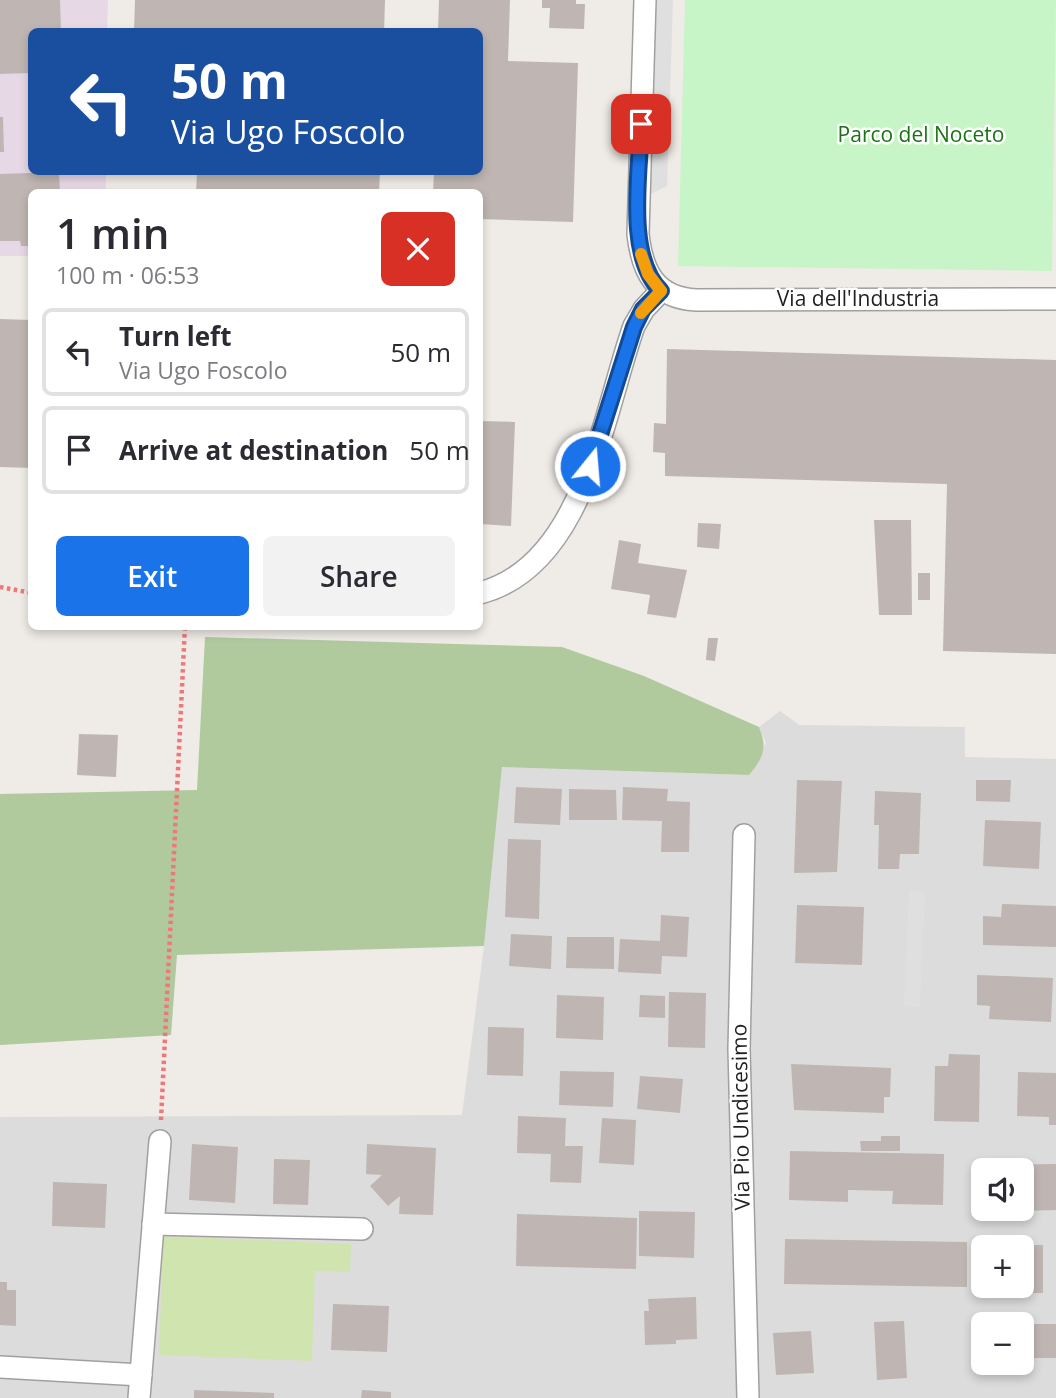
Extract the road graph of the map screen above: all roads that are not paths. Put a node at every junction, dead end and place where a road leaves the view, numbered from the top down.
1 (645, 0) edge
2 (661, 291) junction
3 (1056, 299) edge
4 (483, 592) edge
5 (744, 835) dead end
6 (160, 1141) road end
7 (153, 1224) junction
8 (362, 1229) dead end
9 (0, 1367) edge
10 (141, 1374) junction
11 (139, 1398) edge
12 (748, 1398) edge

1 - 2 street
2 - 3 street, Via dell'Industria
2 - 4 street
5 - 12 street, Via Pio Undicesimo
6 - 7 street
7 - 8 street
7 - 10 street
9 - 10 street
10 - 11 street

